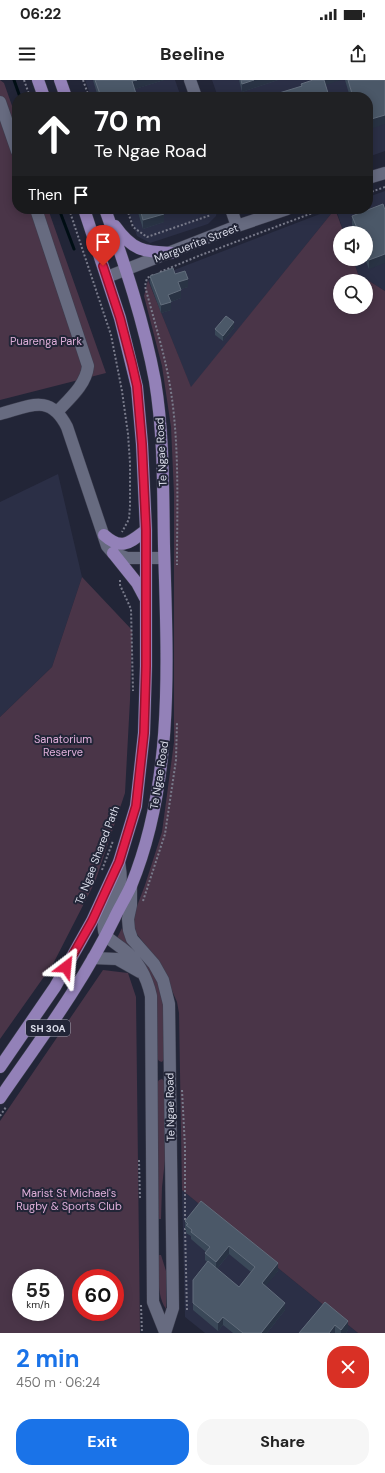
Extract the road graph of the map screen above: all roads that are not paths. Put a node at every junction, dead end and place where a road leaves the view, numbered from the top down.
1 (38, 80) edge
2 (60, 80) edge
3 (190, 80) edge
4 (42, 92) edge
5 (64, 92) edge
6 (194, 92) edge
7 (0, 102) edge
8 (12, 137) edge
9 (385, 173) edge
10 (373, 177) edge
11 (38, 214) edge
12 (86, 214) edge
13 (107, 214) edge
14 (108, 214) edge
15 (233, 214) edge
16 (272, 214) edge
17 (237, 226) junction
18 (171, 253) junction
19 (126, 270) junction
20 (107, 277) junction
21 (57, 412) junction
22 (0, 414) edge
23 (146, 530) junction
24 (104, 535) junction
25 (113, 553) junction
26 (164, 558) junction
27 (146, 559) junction
28 (146, 599) junction
29 (119, 862) junction
30 (131, 886) junction
31 (106, 936) junction
32 (93, 958) junction
33 (143, 974) junction
34 (0, 1067) edge
35 (151, 1071) junction
36 (170, 1072) junction
37 (0, 1098) edge
38 (171, 1226) junction
39 (152, 1227) junction
40 (166, 1332) edge

1 - 4 main road
2 - 5 main road
3 - 6 street
7 - 8 street
9 - 10 street
11 - 21 street
12 - 20 main road, Te Ngae Road / SH 30A
13 - 19 main road, Te Ngae Road / SH 30A
14 - 18 main road
15 - 17 street
16 - 17 street, Marguerita Street
17 - 18 street, Marguerita Street
18 - 19 street, Marguerita Street
19 - 20 street, Marguerita Street
19 - 26 main road, Te Ngae Road / SH 30A
20 - 23 main road, Te Ngae Road / SH 30A
21 - 22 street
21 - 24 street
23 - 24 main road
23 - 27 main road, Te Ngae Road / SH 30A
24 - 25 street
25 - 27 street
25 - 28 main road
26 - 27 street
26 - 30 main road, Te Ngae Road / SH 30A
27 - 28 main road, Te Ngae Road / SH 30A
28 - 29 main road, Te Ngae Road / SH 30A
29 - 31 street, Te Ngae Road
29 - 34 main road, SH 30A
30 - 31 main road, SH 30A
30 - 36 street, Te Ngae Road
31 - 32 main road, SH 30A
31 - 33 street, Te Ngae Road
32 - 33 street
32 - 37 main road, SH 30A
33 - 35 street, Te Ngae Road
35 - 36 street
35 - 39 street, Te Ngae Road
36 - 38 street, Te Ngae Road
38 - 39 street
38 - 40 street, Te Ngae Road
39 - 40 street, Te Ngae Road

